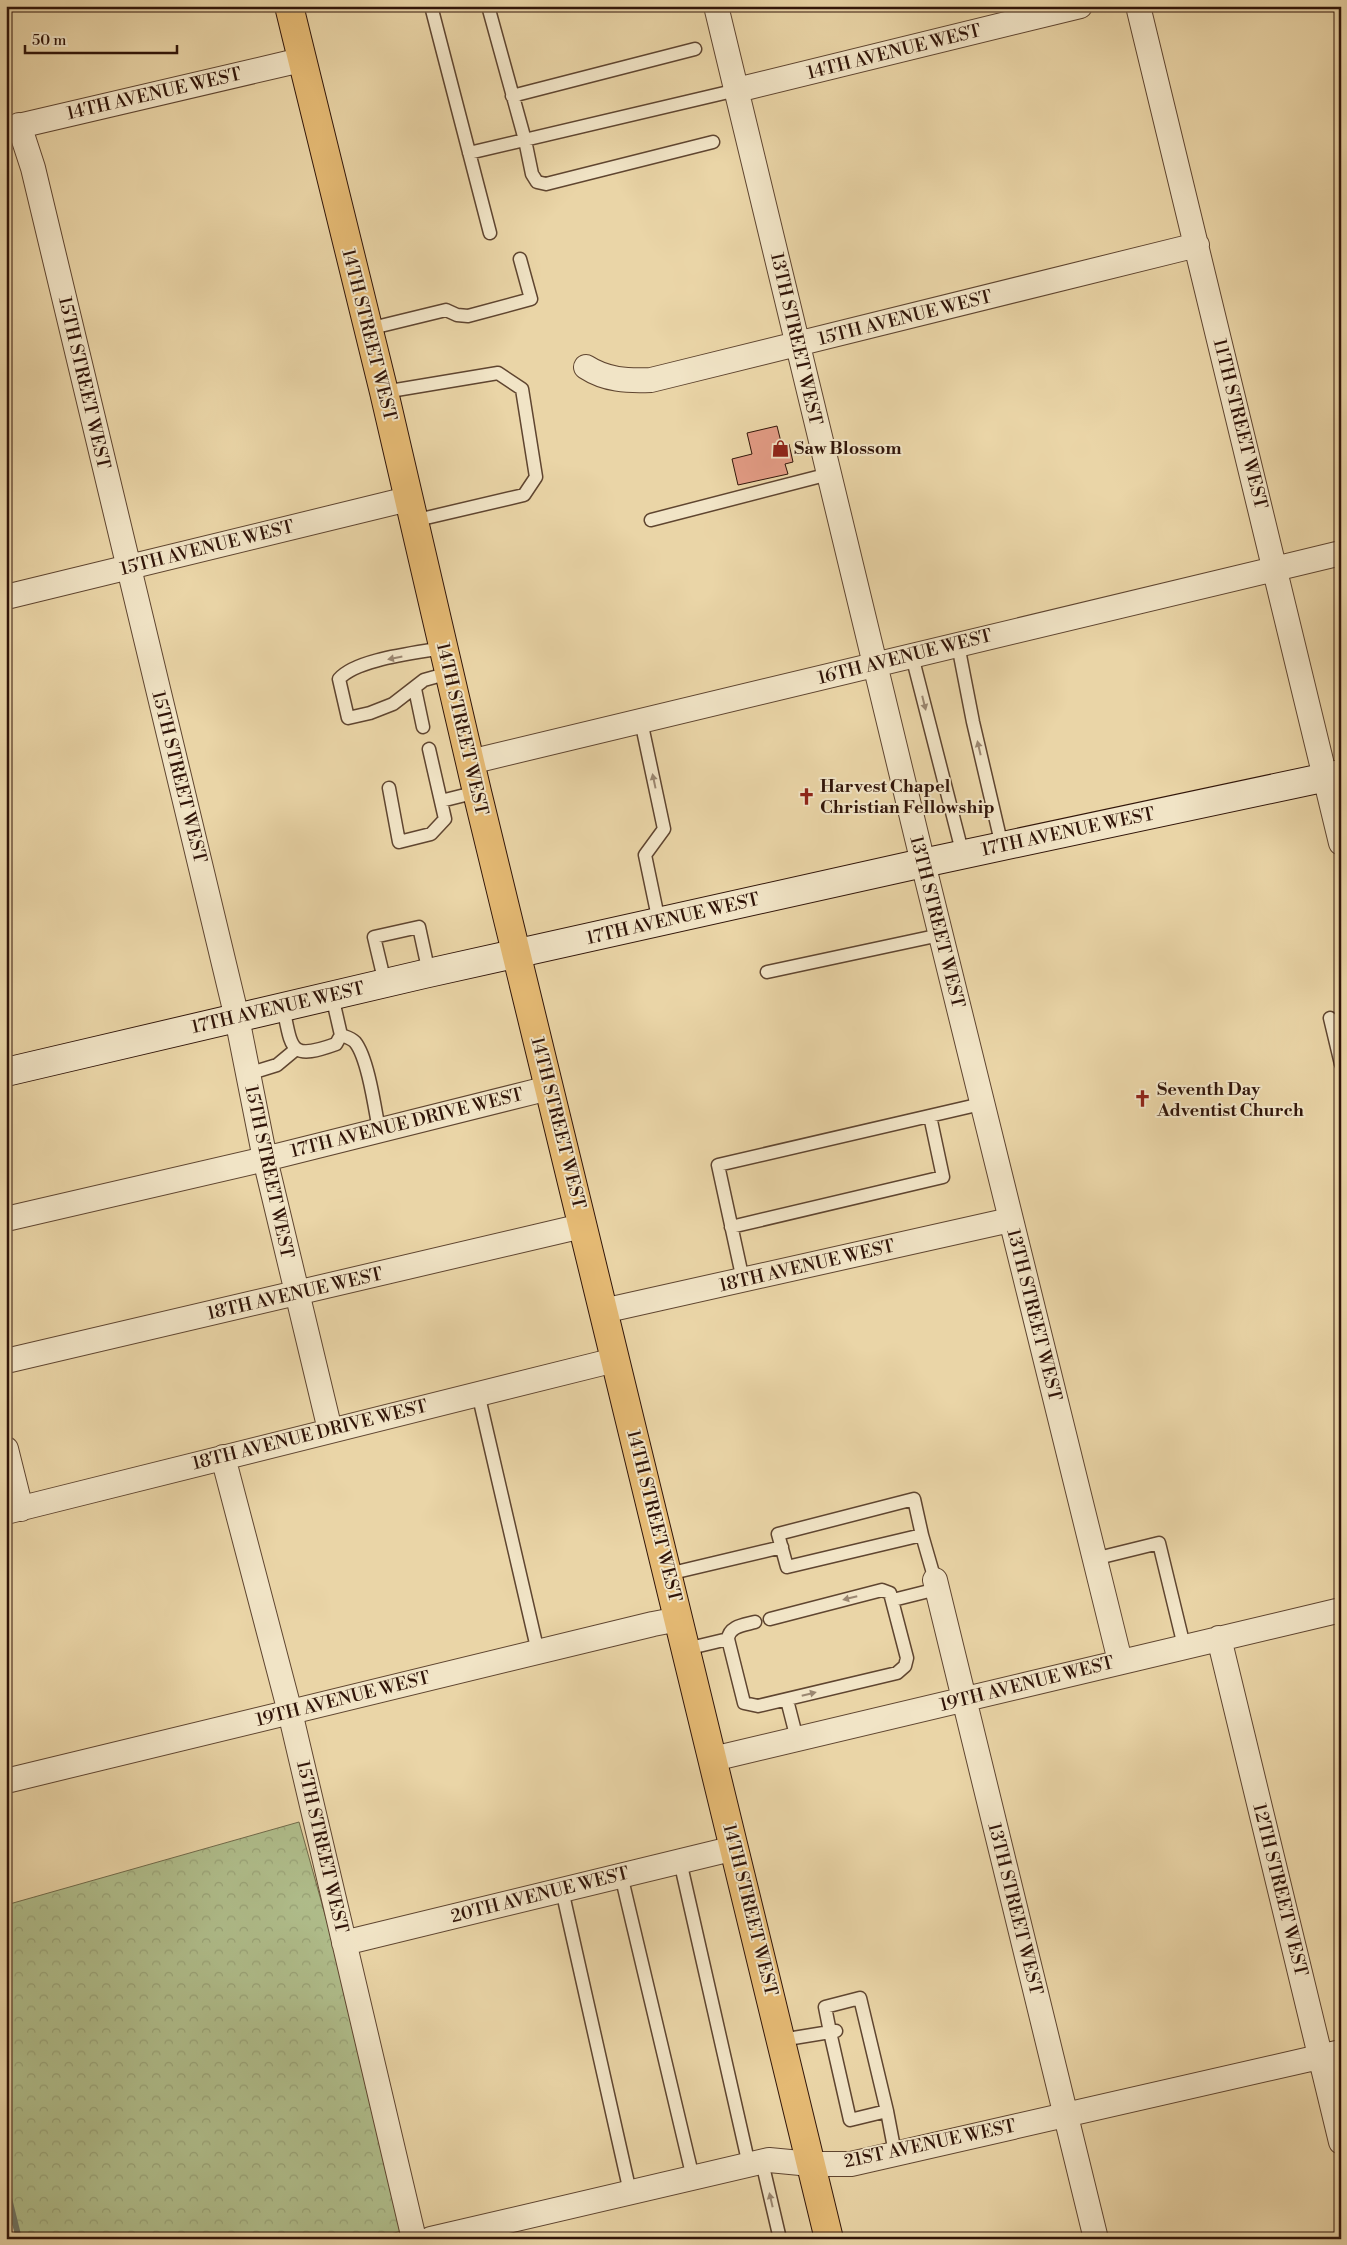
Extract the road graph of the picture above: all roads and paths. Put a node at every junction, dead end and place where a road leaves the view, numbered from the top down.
1 (288, 6) edge
2 (430, 6) edge
3 (488, 6) edge
4 (716, 6) edge
5 (1080, 6) edge
6 (1138, 6) edge
7 (695, 49) dead end
8 (302, 60) junction
9 (737, 90) junction
10 (512, 96) junction
11 (13, 127) edge
12 (525, 140) junction
13 (712, 142) dead end
14 (469, 152) junction
15 (490, 232) dead end
16 (1197, 245) junction
17 (520, 259) dead end
18 (368, 329) junction
19 (797, 345) junction
20 (586, 367) dead end
21 (384, 392) junction
22 (829, 474) junction
23 (410, 510) junction
24 (651, 520) dead end
25 (1341, 553) edge
26 (128, 566) junction
27 (1275, 569) junction
28 (6, 597) edge
29 (958, 645) junction
30 (912, 656) junction
31 (446, 660) junction
32 (876, 664) junction
33 (414, 689) junction
34 (641, 721) junction
35 (424, 727) dead end
36 (429, 750) dead end
37 (470, 762) junction
38 (1333, 776) edge
39 (388, 788) dead end
40 (477, 792) junction
41 (441, 801) junction
42 (1341, 843) edge
43 (1002, 846) junction
44 (963, 855) junction
45 (923, 863) junction
46 (659, 922) junction
47 (940, 935) junction
48 (516, 954) junction
49 (768, 972) dead end
50 (429, 973) junction
51 (385, 983) junction
52 (332, 996) junction
53 (283, 1007) junction
54 (237, 1018) junction
55 (1330, 1018) dead end
56 (341, 1035) junction
57 (295, 1050) junction
58 (1341, 1064) edge
59 (6, 1072) edge
60 (248, 1074) junction
61 (549, 1088) junction
62 (981, 1104) junction
63 (930, 1116) junction
64 (379, 1130) junction
65 (265, 1159) junction
66 (6, 1219) edge
67 (1010, 1220) junction
68 (582, 1226) junction
69 (732, 1227) junction
70 (743, 1280) junction
71 (296, 1294) junction
72 (603, 1311) junction
73 (615, 1360) junction
74 (6, 1361) edge
75 (478, 1394) junction
76 (330, 1430) junction
77 (6, 1449) edge
78 (223, 1457) junction
79 (14, 1510) edge
80 (922, 1534) junction
81 (782, 1547) junction
82 (1094, 1558) junction
83 (668, 1574) junction
84 (936, 1584) junction
85 (893, 1600) junction
86 (1341, 1610) edge
87 (770, 1619) dead end
88 (680, 1620) junction
89 (755, 1622) dead end
90 (1219, 1638) junction
91 (728, 1639) junction
92 (1184, 1646) junction
93 (686, 1649) junction
94 (538, 1652) junction
95 (1120, 1661) junction
96 (787, 1700) junction
97 (964, 1701) junction
98 (290, 1712) junction
99 (797, 1739) junction
100 (713, 1758) junction
101 (6, 1781) edge
102 (735, 1848) junction
103 (680, 1861) junction
104 (621, 1875) junction
105 (562, 1890) junction
106 (344, 1942) junction
107 (833, 2031) junction
108 (781, 2040) junction
109 (1330, 2054) edge
110 (887, 2111) junction
111 (1066, 2114) junction
112 (1341, 2142) edge
113 (895, 2154) junction
114 (755, 2163) junction
115 (811, 2164) junction
116 (692, 2178) junction
117 (630, 2192) junction
118 (414, 2239) edge
119 (431, 2239) edge
120 (780, 2239) edge
121 (829, 2239) edge
122 (1096, 2239) edge

1 - 8 main road, 14TH STREET WEST
2 - 14 lane
3 - 10 lane
4 - 9 street, 13TH STREET WEST
5 - 9 street, 14TH AVENUE WEST
6 - 16 street, 11TH STREET WEST
7 - 10 lane
8 - 11 street, 14TH AVENUE WEST
8 - 18 main road, 14TH STREET WEST
9 - 12 lane
9 - 19 street, 13TH STREET WEST
10 - 12 lane
11 - 26 street, 15TH STREET WEST
12 - 13 lane
12 - 14 lane
14 - 15 lane
16 - 19 street, 15TH AVENUE WEST
16 - 27 street, 11TH STREET WEST
17 - 18 lane
18 - 21 main road, 14TH STREET WEST
19 - 20 street, 15TH AVENUE WEST
19 - 22 street, 13TH STREET WEST
21 - 23 main road, 14TH STREET WEST
21 - 23 lane
22 - 24 lane
22 - 32 street, 13TH STREET WEST
23 - 26 street, 15TH AVENUE WEST
23 - 31 main road, 14TH STREET WEST
25 - 27 street, 16TH AVENUE WEST
26 - 28 street, 15TH AVENUE WEST
26 - 54 street, 15TH STREET WEST
27 - 29 street, 16TH AVENUE WEST
27 - 38 street, 11TH STREET WEST
29 - 30 street, 16TH AVENUE WEST
43 -> 29 lane
30 - 32 street, 16TH AVENUE WEST
30 -> 44 lane
31 - 33 lane
31 -> 33 lane
31 - 37 main road, 14TH STREET WEST
32 - 34 street, 16TH AVENUE WEST
32 - 45 street, 13TH STREET WEST
33 - 35 lane
34 - 37 street, 16TH AVENUE WEST
46 -> 34 lane
36 - 41 lane
37 - 40 main road, 14TH STREET WEST
38 - 42 street, 11TH STREET WEST
38 - 43 street, 17TH AVENUE WEST
39 - 41 lane
40 - 41 lane
40 - 48 main road, 14TH STREET WEST
43 - 44 street, 17TH AVENUE WEST
44 - 45 street, 17TH AVENUE WEST
45 - 46 street, 17TH AVENUE WEST
45 - 47 street, 13TH STREET WEST
46 - 48 street, 17TH AVENUE WEST
47 - 49 lane
47 - 62 street, 13TH STREET WEST
48 - 50 street, 17TH AVENUE WEST
48 - 61 main road, 14TH STREET WEST
50 - 51 street, 17TH AVENUE WEST
50 - 51 lane
51 - 52 street, 17TH AVENUE WEST
52 - 53 street, 17TH AVENUE WEST
52 - 56 lane
53 - 54 street, 17TH AVENUE WEST
53 - 57 lane
54 - 59 street, 17TH AVENUE WEST
54 - 60 street, 15TH STREET WEST
55 - 58 lane
56 - 57 lane
56 - 64 lane
57 - 60 lane
60 - 65 street, 15TH STREET WEST
61 - 64 street, 17TH AVENUE DRIVE WEST
61 - 68 main road, 14TH STREET WEST
62 - 63 lane
62 - 67 street, 13TH STREET WEST
63 - 69 lane
63 - 69 lane
64 - 65 street, 17TH AVENUE DRIVE WEST
65 - 66 street, 17TH AVENUE DRIVE WEST
65 - 71 street, 15TH STREET WEST
67 - 70 street, 18TH AVENUE WEST
67 - 82 street, 13TH STREET WEST
68 - 71 street, 18TH AVENUE WEST
68 - 72 main road, 14TH STREET WEST
69 - 70 lane
70 - 72 street, 18TH AVENUE WEST
71 - 74 street, 18TH AVENUE WEST
71 - 76 street, 15TH STREET WEST
72 - 73 main road, 14TH STREET WEST
73 - 75 street, 18TH AVENUE DRIVE WEST
73 - 83 main road, 14TH STREET WEST
75 - 76 street, 18TH AVENUE DRIVE WEST
75 - 94 lane
76 - 78 street, 18TH AVENUE DRIVE WEST
77 - 79 street
78 - 79 street, 18TH AVENUE DRIVE WEST
78 - 98 street, 15TH STREET WEST
80 - 81 lane
80 - 81 lane
80 - 84 lane
81 - 83 lane
82 - 92 lane
82 - 95 street, 13TH STREET WEST
83 - 88 main road, 14TH STREET WEST
84 - 85 lane
84 - 97 street, 13TH STREET WEST
85 -> 87 lane
96 -> 85 lane
86 - 90 street, 19TH AVENUE WEST
88 - 93 main road, 14TH STREET WEST
88 - 94 street, 19TH AVENUE WEST
89 - 91 lane
90 - 92 street, 19TH AVENUE WEST
90 - 109 street, 12TH STREET WEST
91 - 93 lane
91 - 96 lane
92 - 95 street, 19TH AVENUE WEST
93 - 100 main road, 14TH STREET WEST
94 - 98 street, 19TH AVENUE WEST
95 - 97 street, 19TH AVENUE WEST
96 - 99 lane
97 - 99 street, 19TH AVENUE WEST
97 - 111 street, 13TH STREET WEST
98 - 101 street, 19TH AVENUE WEST
98 - 106 street, 15TH STREET WEST
99 - 100 street, 19TH AVENUE WEST
100 - 102 main road, 14TH STREET WEST
102 - 103 street, 20TH AVENUE WEST
102 - 108 main road, 14TH STREET WEST
103 - 104 street, 20TH AVENUE WEST
103 - 114 lane
104 - 105 street, 20TH AVENUE WEST
104 - 116 lane
105 - 106 street, 20TH AVENUE WEST
105 - 117 lane
106 - 118 street, 15TH STREET WEST
107 - 108 lane
107 - 110 lane
107 - 110 lane
108 - 115 main road, 14TH STREET WEST
109 - 111 street, 21ST AVENUE WEST
109 - 112 street, 12TH STREET WEST
110 - 113 lane
111 - 113 street, 21ST AVENUE WEST
111 - 122 street, 13TH STREET WEST
113 - 115 street, 21ST AVENUE WEST
114 - 115 street, 21ST AVENUE WEST
114 - 116 street, 21ST AVENUE WEST
120 -> 114 lane
115 - 121 main road, 14TH STREET WEST
116 - 117 street, 21ST AVENUE WEST
117 - 119 street, 21ST AVENUE WEST

